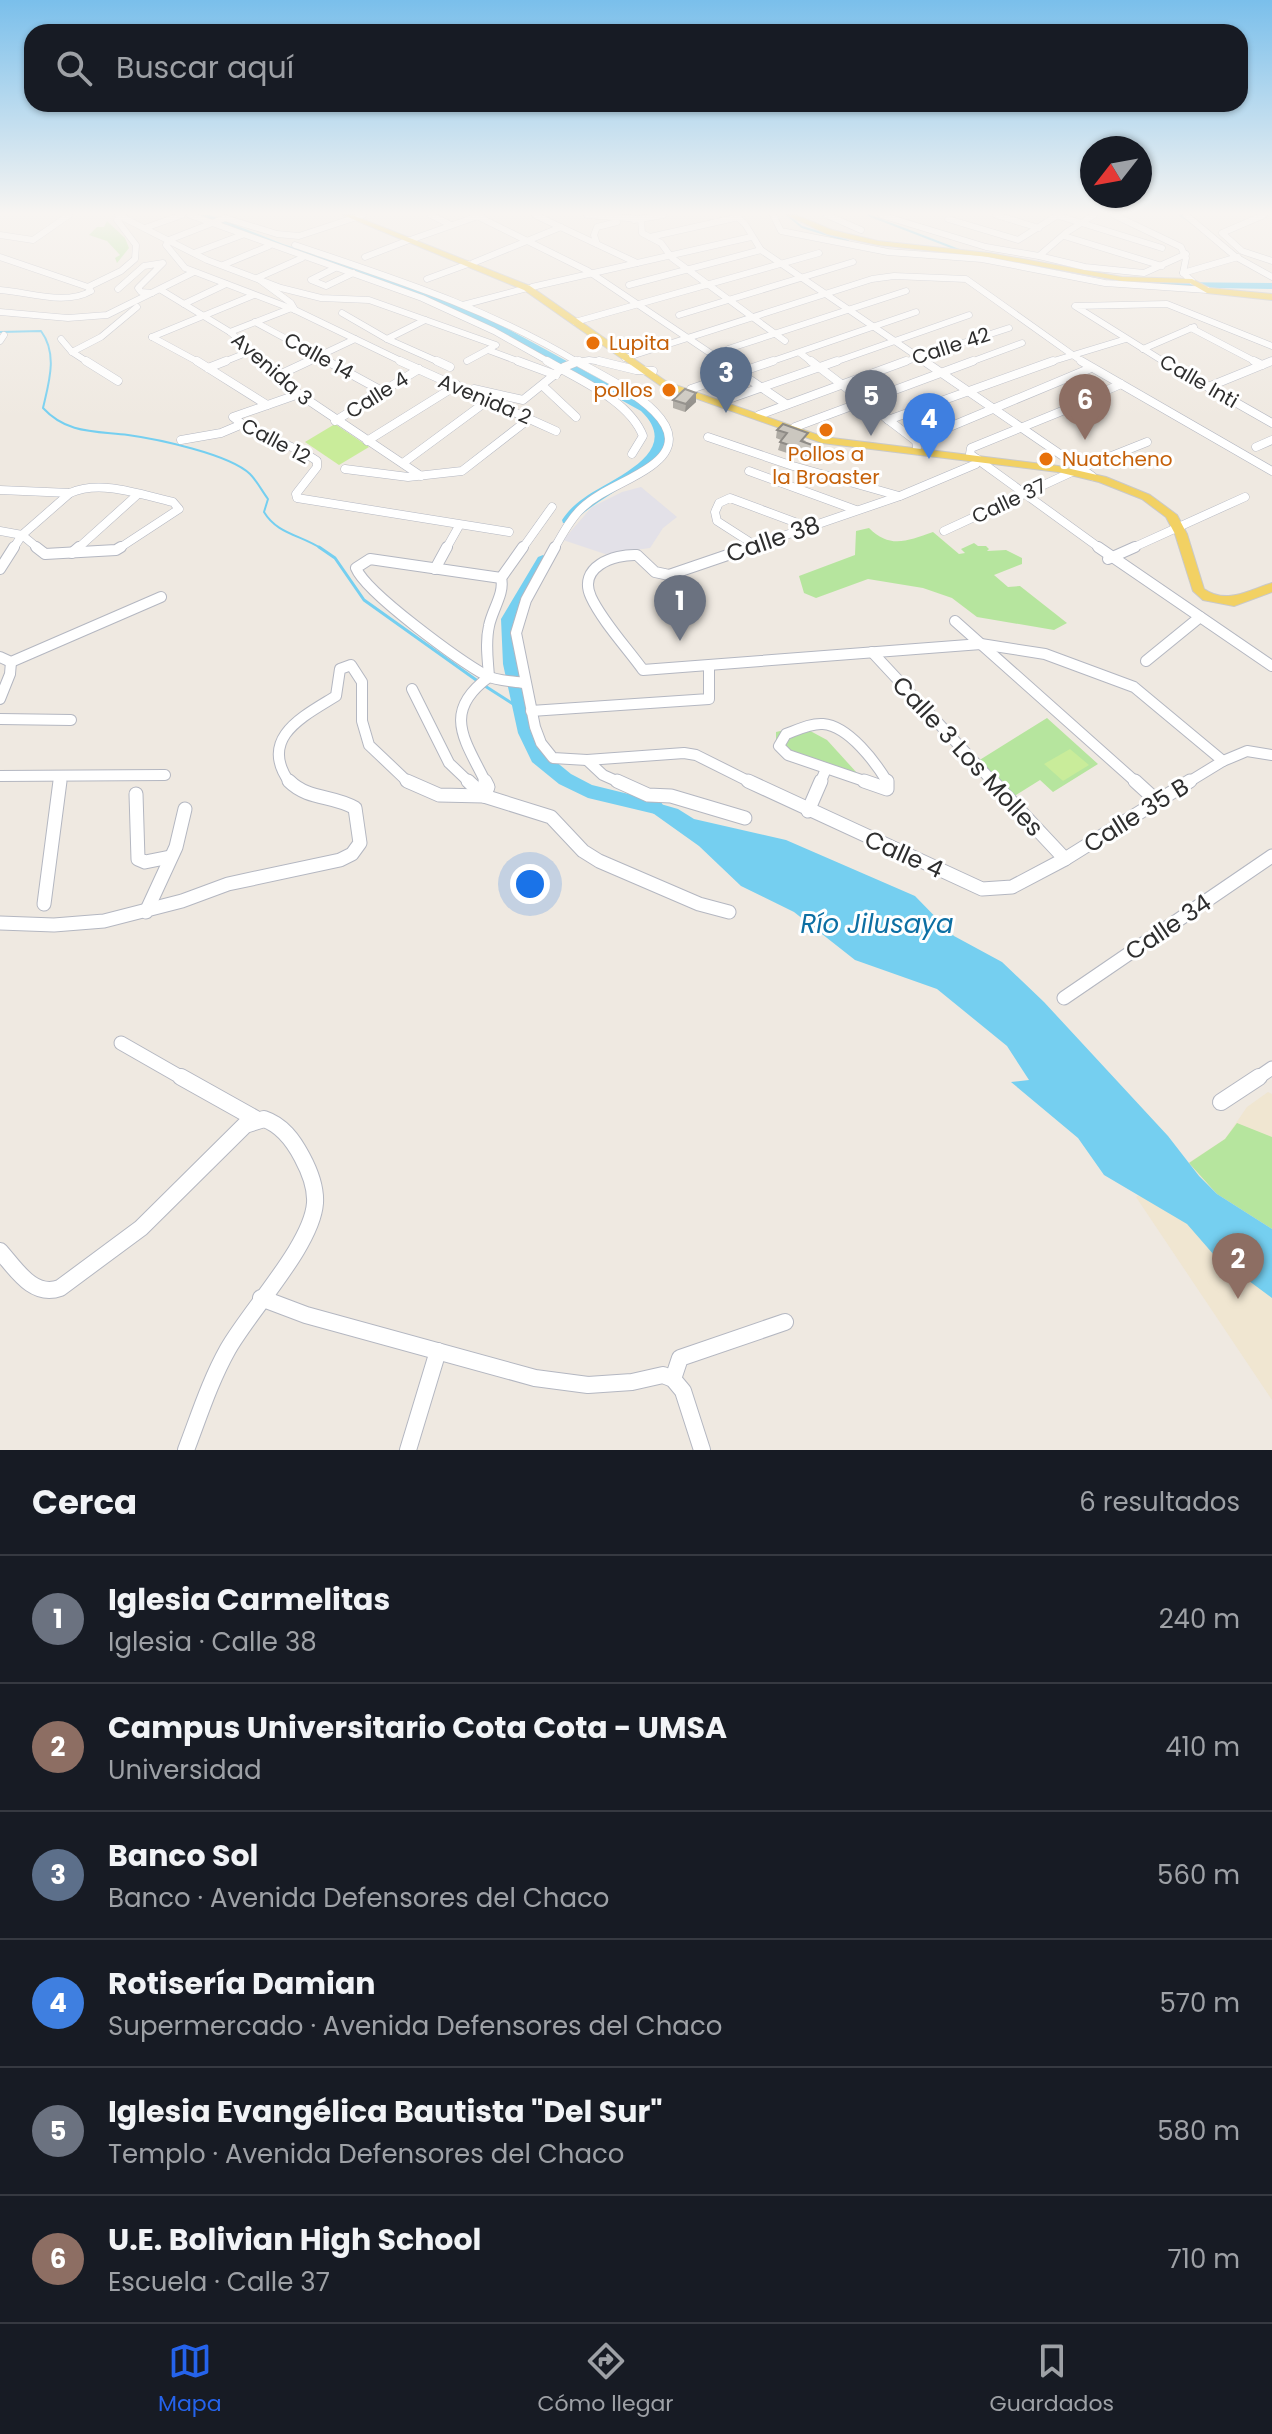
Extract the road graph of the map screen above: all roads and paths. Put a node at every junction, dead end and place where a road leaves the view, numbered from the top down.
1 (75, 283) edge
2 (96, 283) edge
3 (144, 283) edge
4 (173, 283) edge
5 (222, 283) edge
6 (263, 283) edge
7 (272, 283) edge
8 (381, 283) edge
9 (410, 283) edge
10 (518, 283) edge
11 (550, 283) edge
12 (604, 283) edge
13 (638, 283) edge
14 (705, 283) edge
15 (716, 283) edge
16 (787, 283) edge
17 (809, 283) edge
18 (869, 283) edge
19 (969, 283) edge
20 (1103, 283) edge
21 (1168, 283) edge
22 (1195, 283) edge
23 (226, 284) junction
24 (629, 285) dead end
25 (708, 285) junction
26 (1198, 285) junction
27 (88, 287) junction
28 (530, 287) junction
29 (397, 288) junction
30 (0, 290) edge
31 (156, 291) junction
32 (906, 291) dead end
33 (826, 294) junction
34 (254, 295) junction
35 (1272, 297) edge
36 (369, 300) junction
37 (729, 300) junction
38 (184, 304) junction
39 (636, 304) junction
40 (463, 305) junction
41 (292, 309) junction
42 (850, 310) junction
43 (0, 312) edge
44 (916, 312) dead end
45 (679, 315) dead end
46 (969, 315) dead end
47 (206, 316) junction
48 (750, 317) junction
49 (425, 320) junction
50 (1210, 320) junction
51 (578, 321) junction
52 (255, 322) junction
53 (874, 326) junction
54 (1009, 328) dead end
55 (1191, 328) junction
56 (230, 332) junction
57 (777, 335) junction
58 (685, 336) junction
59 (511, 338) junction
60 (61, 339) dead end
61 (355, 339) junction
62 (387, 339) junction
63 (1126, 339) junction
64 (785, 341) dead end
65 (895, 341) junction
66 (1022, 343) dead end
67 (496, 345) junction
68 (1272, 346) edge
69 (728, 349) dead end
70 (1143, 349) junction
71 (488, 350) junction
72 (251, 351) junction
73 (72, 352) junction
74 (800, 353) junction
75 (1072, 355) junction
76 (628, 357) junction
77 (319, 358) junction
78 (919, 358) junction
79 (467, 361) dead end
80 (1272, 361) edge
81 (1262, 365) junction
82 (450, 367) dead end
83 (566, 367) junction
84 (208, 368) junction
85 (821, 368) junction
86 (1091, 368) junction
87 (419, 369) junction
88 (649, 372) junction
89 (742, 372) junction
90 (942, 373) junction
91 (279, 375) junction
92 (118, 381) dead end
93 (1121, 384) junction
94 (843, 385) junction
95 (452, 386) junction
96 (543, 386) junction
97 (765, 387) junction
98 (1208, 387) junction
99 (689, 390) junction
100 (968, 390) junction
101 (382, 391) junction
102 (299, 394) junction
103 (1087, 399) dead end
104 (487, 401) junction
105 (864, 402) junction
106 (721, 403) junction
107 (786, 404) junction
108 (267, 405) junction
109 (1072, 407) dead end
110 (996, 409) junction
111 (757, 416) junction
112 (576, 417) dead end
113 (529, 419) junction
114 (888, 420) junction
115 (335, 421) junction
116 (1272, 423) edge
117 (240, 425) junction
118 (1021, 427) junction
119 (794, 429) junction
120 (556, 431) dead end
121 (708, 437) dead end
122 (181, 440) dead end
123 (1272, 440) edge
124 (367, 441) junction
125 (1147, 442) dead end
126 (917, 447) junction
127 (1256, 447) dead end
128 (632, 454) dead end
129 (974, 456) junction
130 (403, 463) junction
131 (345, 469) dead end
132 (1077, 470) junction
133 (749, 471) dead end
134 (1272, 471) edge
135 (421, 476) junction
136 (0, 490) edge
137 (70, 493) junction
138 (1025, 494) junction
139 (137, 495) junction
140 (900, 496) junction
141 (1245, 497) dead end
142 (552, 507) dead end
143 (857, 510) junction
144 (1177, 525) junction
145 (459, 526) junction
146 (808, 527) junction
147 (0, 531) edge
148 (944, 531) dead end
149 (509, 532) dead end
150 (22, 535) junction
151 (756, 546) junction
152 (72, 553) junction
153 (1110, 557) junction
154 (0, 569) edge
155 (435, 569) junction
156 (501, 578) junction
157 (1272, 587) edge
158 (161, 597) dead end
159 (1207, 597) junction
160 (1185, 606) junction
161 (1200, 617) junction
162 (955, 621) dead end
163 (981, 644) junction
164 (872, 652) junction
165 (5, 660) edge
166 (1146, 661) dead end
167 (1272, 666) edge
168 (709, 667) junction
169 (483, 681) junction
170 (516, 681) junction
171 (412, 689) dead end
172 (0, 699) edge
173 (531, 711) junction
174 (0, 719) edge
175 (71, 720) dead end
176 (1272, 755) edge
177 (587, 760) junction
178 (1223, 761) junction
179 (826, 769) junction
180 (165, 775) dead end
181 (0, 776) edge
182 (61, 777) junction
183 (136, 794) dead end
184 (484, 796) junction
185 (1158, 802) junction
186 (185, 809) dead end
187 (808, 811) junction
188 (745, 818) dead end
189 (1272, 856) edge
190 (170, 857) junction
191 (1065, 859) junction
192 (1002, 889) joint
193 (44, 904) dead end
194 (146, 912) junction
195 (729, 912) dead end
196 (0, 923) edge
197 (1064, 998) dead end
198 (121, 1043) dead end
199 (1272, 1068) edge
200 (1221, 1102) dead end
201 (256, 1119) junction
202 (0, 1251) edge
203 (261, 1298) junction
204 (785, 1322) dead end
205 (438, 1351) junction
206 (673, 1379) junction
207 (186, 1450) edge
208 (408, 1450) edge
209 (702, 1450) edge

1 - 27 street
2 - 27 street
3 - 31 street
4 - 31 street
5 - 23 street, Avenida 2
6 - 41 street
7 - 36 street
8 - 29 street
9 - 40 street
10 - 28 main road
11 - 28 street
12 - 39 street
13 - 24 street
14 - 25 street
15 - 25 street
16 - 37 street
17 - 33 street
18 - 33 street
19 - 75 street
20 - 26 street
21 - 26 main road
22 - 26 street
23 - 34 street, Avenida 2
23 - 38 street
25 - 37 street
25 - 39 street
26 - 35 main road
27 - 30 street
28 - 40 street
28 - 51 main road
29 - 36 street
29 - 59 street
31 - 38 street, Avenida 3
31 - 43 street
31 - 73 street
32 - 42 street
33 - 42 street
33 - 48 street
34 - 41 street, Avenida 2
34 - 47 street
36 - 49 street
36 - 62 street
37 - 45 street
37 - 48 street
38 - 47 street, Avenida 3
39 - 51 street
39 - 58 street
40 - 83 street
41 - 52 street
41 - 61 street, Avenida 2
42 - 53 street
42 - 57 street
44 - 53 street
46 - 65 street
47 - 56 street, Avenida 3
47 - 84 street
48 - 57 street
48 - 58 street
49 - 62 street
49 - 67 street
50 - 55 street
50 - 63 street, Calle Inti
50 - 68 street
51 - 76 main road
52 - 56 street
52 - 77 street, Calle 14
53 - 65 street
53 - 74 street
54 - 78 street, Calle 42
55 - 70 street
55 - 81 street
56 - 72 street, Avenida 3
57 - 64 street
57 - 69 street
58 - 76 street
58 - 89 street
59 - 67 street
59 - 83 street
60 - 73 street
61 - 77 street
61 - 87 street, Avenida 2
62 - 82 street
63 - 70 street, Calle Inti
63 - 75 street
65 - 78 street
65 - 85 street
66 - 90 street
67 - 71 street
70 - 98 street, Calle Inti
71 - 79 street
71 - 83 street
72 - 84 street
72 - 91 street, Avenida 3
73 - 92 street
74 - 85 street
74 - 89 street
75 - 86 street
75 - 100 street
76 - 88 main road
77 - 91 street
77 - 101 street, Calle 14
78 - 90 street
78 - 94 street, Calle 42
80 - 81 street
81 - 98 street
83 - 88 street
83 - 96 street
83 - 128 street
83 - 170 street
84 - 108 street
85 - 94 street
85 - 97 street
86 - 93 street
86 - 110 street
87 - 95 street, Avenida 2
87 - 101 street, Calle 4
88 - 99 main road
89 - 97 street
89 - 99 street
90 - 100 street
90 - 105 street
91 - 102 street, Avenida 3
93 - 103 street
93 - 134 street
94 - 105 street
94 - 107 street, Calle 42
95 - 96 street
95 - 104 street, Avenida 2
95 - 124 street
96 - 112 street
97 - 106 street
97 - 107 street
98 - 116 street, Calle Inti
99 - 106 main road
100 - 110 street
100 - 114 street
101 - 115 street, Calle 4
102 - 108 street
102 - 115 street, Avenida 3
104 - 113 street, Avenida 2
104 - 130 street
105 - 114 street
105 - 119 street
106 - 111 main road
107 - 111 street, Calle 42
108 - 117 street, Calle 12
109 - 118 street, Calle 38
110 - 118 street
110 - 126 street
111 - 119 main road
113 - 120 street, Avenida 2
113 - 135 street
114 - 126 street
115 - 124 street, Avenida 3
117 - 122 street
117 - 145 street, Calle 12
118 - 129 street, Calle 38
118 - 132 street
119 - 126 main road
121 - 140 street
123 - 127 street
124 - 130 street, Avenida 3
125 - 132 street, Calle 37
126 - 129 main road
129 - 132 main road
129 - 138 street
129 - 140 street, Calle 38
130 - 135 street, Avenida 3
131 - 135 street
132 - 138 street, Calle 37
132 - 144 main road
133 - 143 street
136 - 137 street
137 - 139 street
137 - 150 street
138 - 148 street, Calle 37
138 - 153 street
139 - 152 street
139 - 152 street
140 - 143 street, Calle 38
141 - 144 street
142 - 156 street
143 - 146 street, Calle 38
144 - 153 street
144 - 159 main road
145 - 149 street
145 - 155 street
146 - 151 street, Calle 38
146 - 151 street
147 - 150 street
150 - 152 street
150 - 154 street
151 - 168 street, Calle 38
153 - 160 street
155 - 156 street
155 - 169 street
156 - 169 street
157 - 159 main road
158 - 165 street
159 - 160 street
160 - 161 street
161 - 166 street
161 - 167 street
162 - 163 street
163 - 164 street
163 - 178 street
163 - 185 street
164 - 168 street
164 - 191 street, Calle 3 Los Molles
165 - 172 street
168 - 173 street
169 - 170 street
169 - 184 street
170 - 173 street
171 - 184 street
173 - 177 street
174 - 175 street
176 - 178 street, Calle 35 B
177 - 187 street, Calle 4
177 - 188 street
178 - 185 street, Calle 35 B
179 - 179 street
179 - 187 street
180 - 182 street
181 - 182 street
182 - 193 street
183 - 190 street
184 - 194 street
184 - 195 street
185 - 191 street, Calle 35 B
186 - 190 street
187 - 192 street, Calle 4
189 - 197 street, Calle 34
190 - 194 street
191 - 192 street, Calle 35 B
194 - 196 street
198 - 201 street
199 - 200 street
201 - 202 street
201 - 203 street
203 - 205 street
203 - 207 street
204 - 206 street
205 - 206 street
205 - 208 street
206 - 209 street

